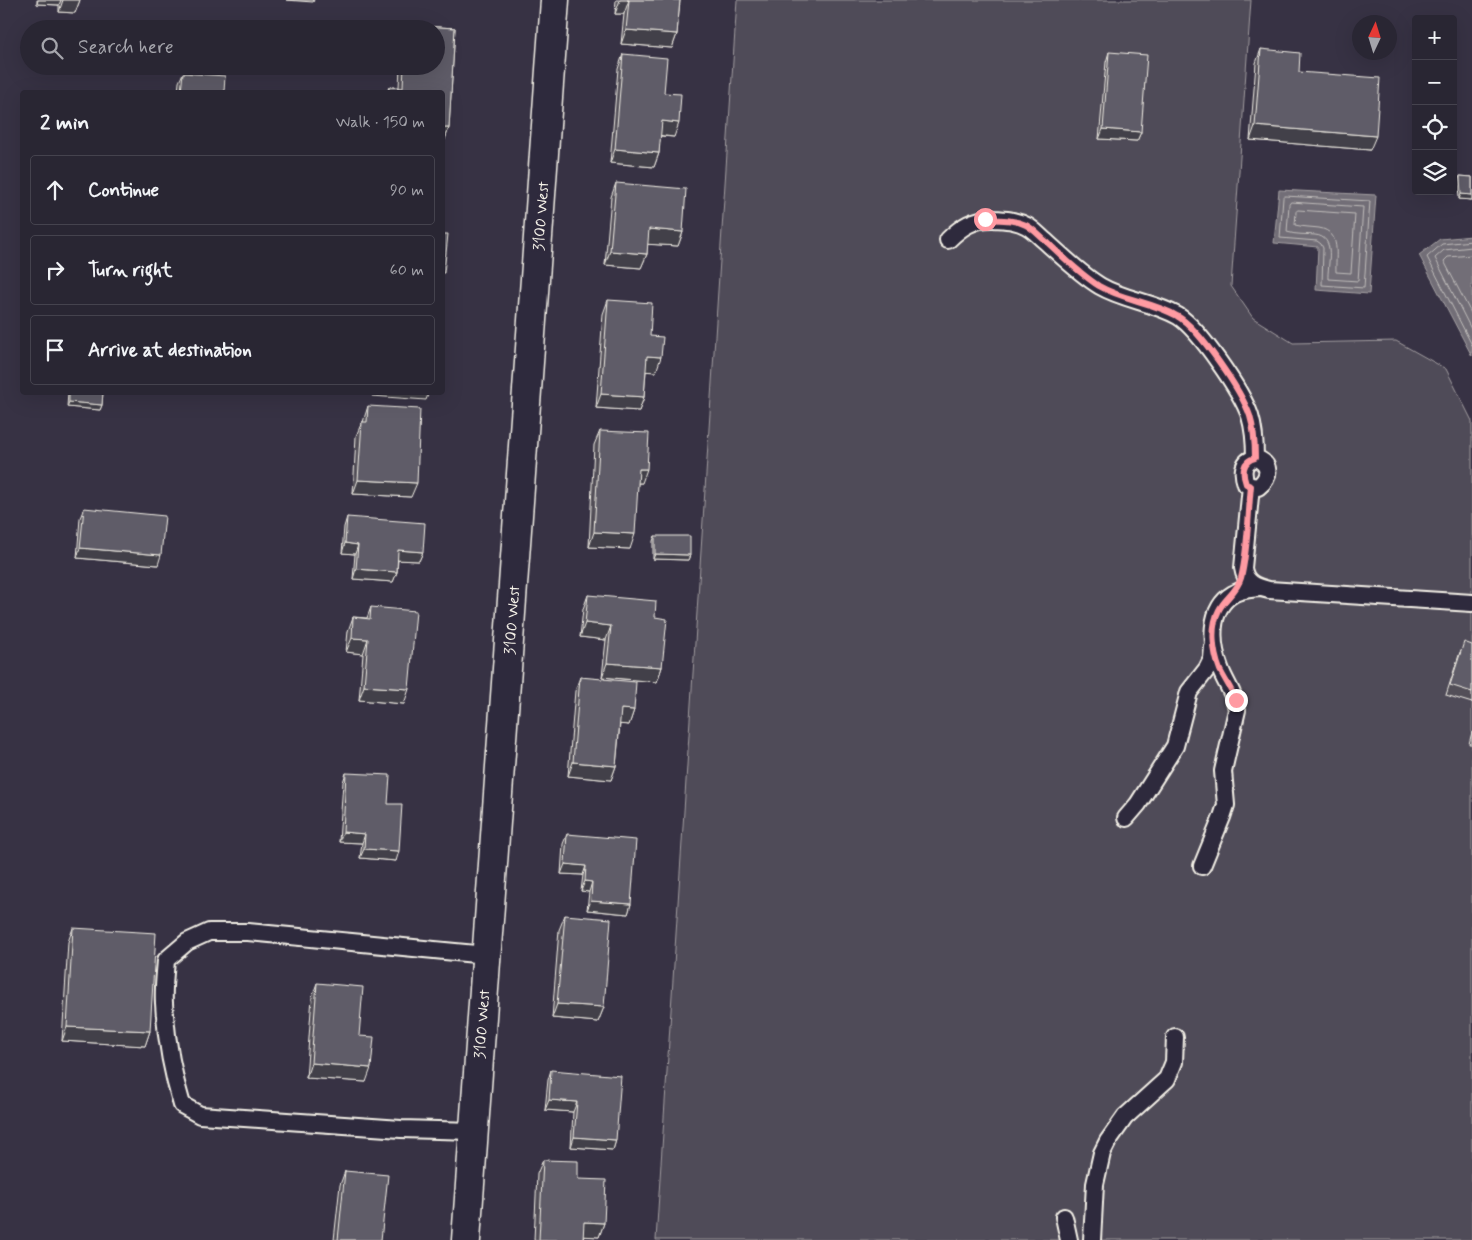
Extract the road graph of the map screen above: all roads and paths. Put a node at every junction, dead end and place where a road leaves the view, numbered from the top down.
1 (556, 0) edge
2 (948, 240) dead end
3 (1243, 568) junction
4 (1259, 588) junction
5 (1231, 595) junction
6 (1472, 603) edge
7 (1213, 669) junction
8 (1126, 818) dead end
9 (1202, 866) dead end
10 (486, 955) junction
11 (1175, 1037) dead end
12 (474, 1131) junction
13 (1064, 1216) dead end
14 (466, 1240) edge
15 (1069, 1240) edge
16 (1092, 1240) edge

1 - 10 street, 3100 West
2 - 3 lane
3 - 4 lane
3 - 5 lane
4 - 5 lane
4 - 6 lane
5 - 7 lane
7 - 8 lane
7 - 9 lane
10 - 12 street, 3100 West
10 - 12 lane
11 - 16 lane
12 - 14 street, 3100 West
13 - 15 lane

